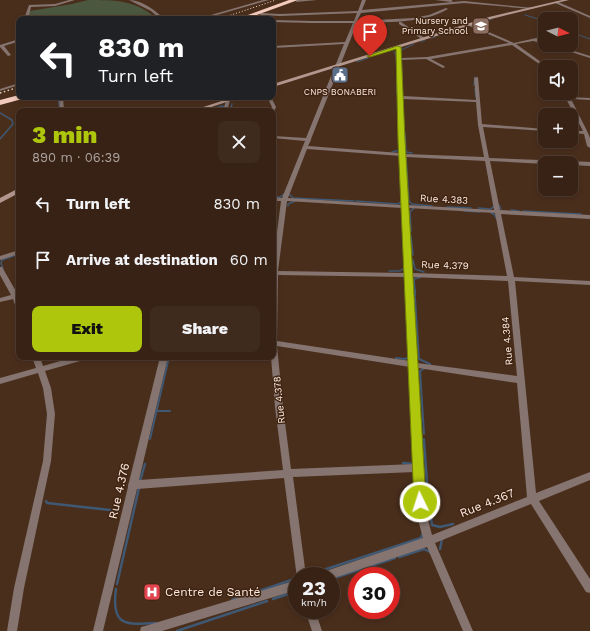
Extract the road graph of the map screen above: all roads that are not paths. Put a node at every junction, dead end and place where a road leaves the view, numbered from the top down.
1 (73, 0) edge
2 (131, 0) edge
3 (267, 0) edge
4 (297, 0) edge
5 (315, 0) edge
6 (364, 0) edge
7 (437, 0) edge
8 (567, 0) edge
9 (464, 2) junction
10 (556, 2) junction
11 (531, 8) junction
12 (446, 9) dead end
13 (359, 12) junction
14 (261, 14) junction
15 (268, 14) junction
16 (27, 16) edge
17 (159, 16) edge
18 (211, 16) edge
19 (249, 16) edge
20 (255, 16) edge
21 (263, 16) edge
22 (590, 17) edge
23 (276, 21) edge
24 (355, 22) junction
25 (400, 23) dead end
26 (468, 24) junction
27 (424, 39) junction
28 (538, 39) edge
29 (534, 40) junction
30 (16, 41) edge
31 (538, 41) edge
32 (346, 43) junction
33 (513, 44) junction
34 (1, 46) edge
35 (276, 47) edge
36 (399, 47) junction
37 (573, 52) edge
38 (9, 55) dead end
39 (590, 57) edge
40 (428, 58) junction
41 (398, 60) junction
42 (538, 61) edge
43 (338, 66) junction
44 (443, 67) dead end
45 (476, 78) dead end
46 (16, 85) edge
47 (276, 85) edge
48 (0, 90) edge
49 (16, 97) edge
50 (400, 97) junction
51 (578, 97) edge
52 (590, 99) edge
53 (225, 100) edge
54 (569, 100) edge
55 (477, 101) junction
56 (0, 102) edge
57 (202, 108) edge
58 (480, 125) junction
59 (538, 129) edge
60 (578, 132) edge
61 (586, 133) junction
62 (276, 136) edge
63 (309, 140) junction
64 (590, 146) edge
65 (306, 147) junction
66 (402, 155) junction
67 (487, 159) junction
68 (538, 162) edge
69 (578, 163) edge
70 (590, 164) edge
71 (16, 192) edge
72 (276, 199) edge
73 (284, 200) junction
74 (0, 201) edge
75 (405, 206) junction
76 (498, 212) junction
77 (590, 217) edge
78 (276, 242) edge
79 (16, 253) edge
80 (0, 258) edge
81 (0, 269) edge
82 (276, 272) edge
83 (409, 274) junction
84 (511, 278) junction
85 (590, 284) edge
86 (16, 293) edge
87 (16, 295) edge
88 (0, 300) edge
89 (276, 343) edge
90 (37, 360) edge
91 (74, 360) edge
92 (163, 360) edge
93 (275, 360) edge
94 (414, 365) junction
95 (41, 370) junction
96 (521, 380) junction
97 (0, 381) edge
98 (418, 468) junction
99 (287, 473) junction
100 (590, 476) edge
101 (132, 485) junction
102 (532, 498) junction
103 (429, 541) junction
104 (300, 567) edge
105 (340, 571) edge
106 (288, 588) edge
107 (590, 588) edge
108 (313, 619) edge
109 (12, 631) edge
110 (98, 631) edge
111 (145, 631) edge
112 (317, 631) edge
113 (468, 631) edge

1 - 16 street
2 - 17 street
3 - 18 street
4 - 5 street
4 - 14 highway
4 - 19 highway
6 - 13 street, Rue 4.378
7 - 9 street
8 - 10 main road
9 - 11 street
9 - 13 street
10 - 11 main road
10 - 22 street
11 - 26 main road
12 - 24 street
13 - 15 street
13 - 24 street, Rue 4.378
14 - 15 street
14 - 20 highway
15 - 21 street
23 - 24 street
24 - 32 street, Rue 4.378
25 - 27 street
26 - 27 main road
26 - 33 street
27 - 36 main road
28 - 29 street
29 - 31 street
29 - 33 street
30 - 34 street
32 - 35 street
32 - 43 street, Rue 4.378
33 - 40 street
33 - 42 street
34 - 38 street
36 - 41 street
36 - 43 main road
37 - 39 street
40 - 41 street
40 - 44 street
41 - 50 street
43 - 47 main road
43 - 63 street, Rue 4.378
45 - 55 street, Rue 4.384
46 - 48 street
49 - 56 highway
50 - 55 street
50 - 66 street
51 - 52 street
53 - 57 main road
54 - 61 street
55 - 58 street, Rue 4.384
58 - 59 street
58 - 67 street, Rue 4.384
60 - 61 street
61 - 64 street
62 - 63 street
63 - 65 street, Rue 4.378
65 - 66 street
65 - 73 street, Rue 4.378
66 - 67 street
66 - 75 street
67 - 68 street
67 - 76 street, Rue 4.384
69 - 70 street
71 - 74 main road
72 - 73 street, Rue 4.383
73 - 75 street, Rue 4.383
73 - 78 street, Rue 4.378
75 - 76 street, Rue 4.383
75 - 83 street
76 - 77 street, Rue 4.383
76 - 84 street, Rue 4.384
79 - 80 street
81 - 86 street
82 - 83 street, Rue 4.379
83 - 84 street, Rue 4.379
83 - 94 street
84 - 85 street, Rue 4.379
84 - 96 street, Rue 4.384
87 - 88 street
89 - 94 street
90 - 95 street
91 - 95 street
92 - 101 street, Rue 4.376
93 - 99 street, Rue 4.378
94 - 96 street
94 - 98 street
95 - 97 street
95 - 109 street
96 - 102 street, Rue 4.384
98 - 99 street
98 - 103 street
99 - 101 street
99 - 104 street, Rue 4.378
100 - 102 street, Rue 4.367
101 - 110 street, Rue 4.376
102 - 103 street, Rue 4.367
102 - 107 street, Rue 4.384
103 - 105 street, Rue 4.367
103 - 113 street
106 - 111 street
108 - 112 street

